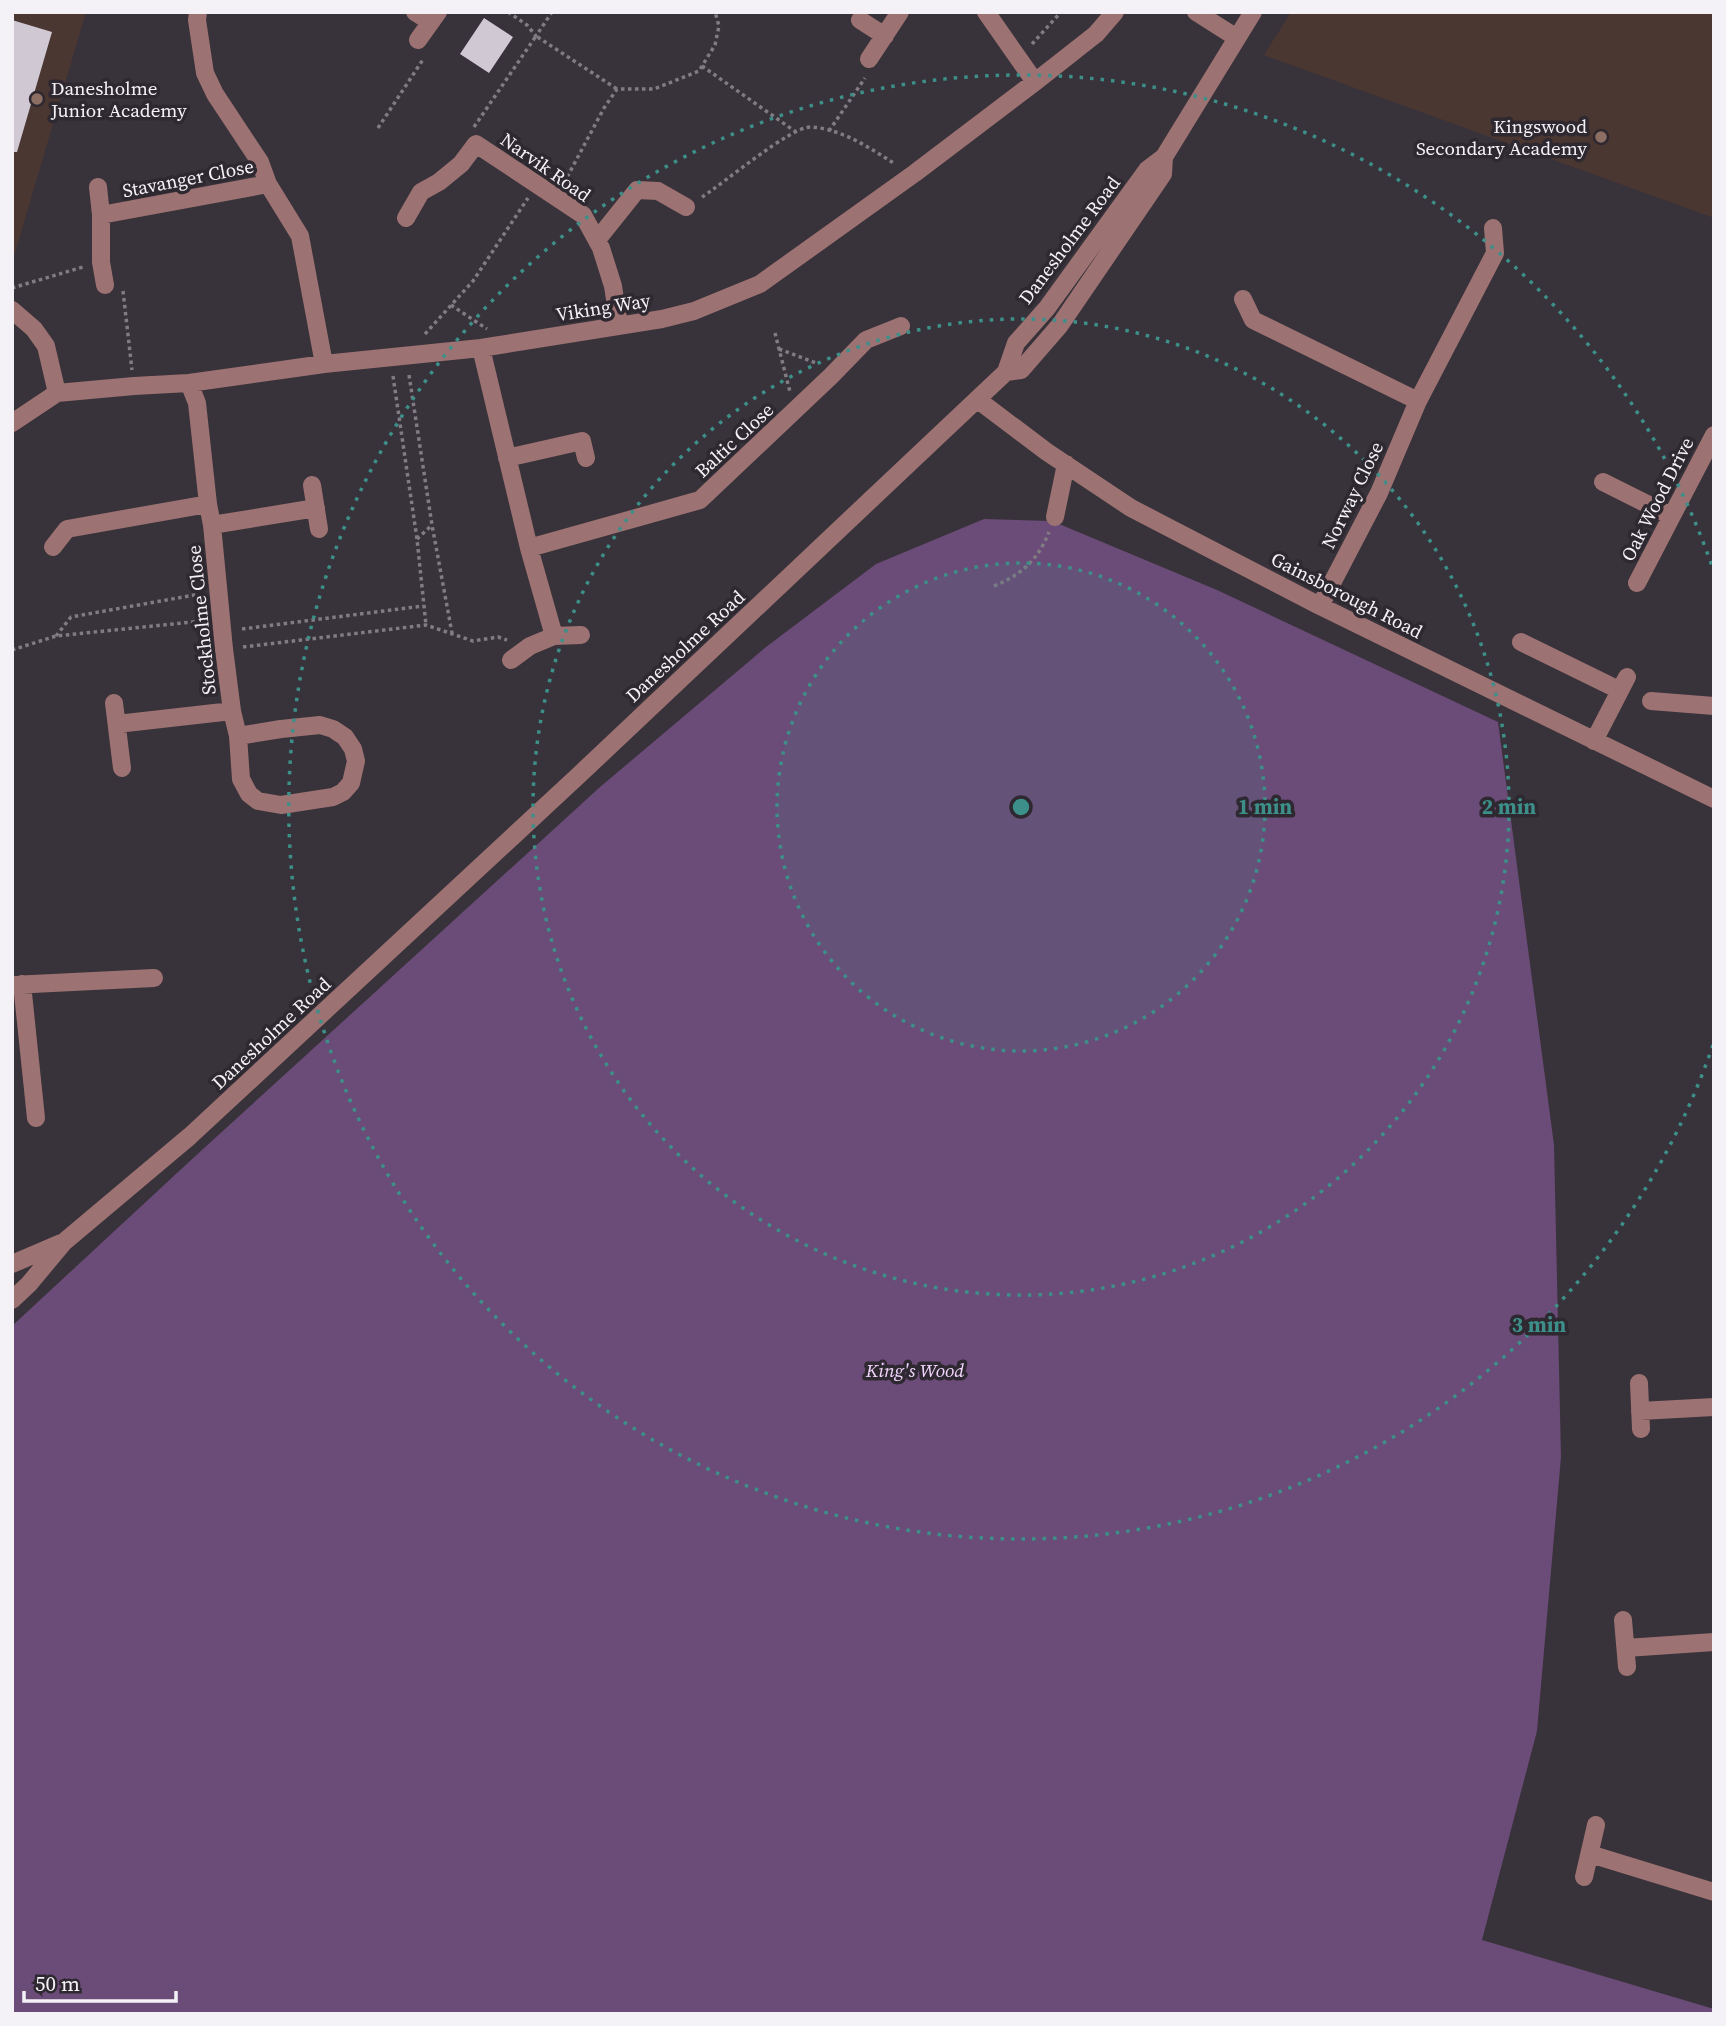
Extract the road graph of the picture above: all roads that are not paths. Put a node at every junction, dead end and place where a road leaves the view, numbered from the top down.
1 (198, 12) edge
2 (415, 12) edge
3 (900, 12) edge
4 (986, 12) edge
5 (1115, 12) edge
6 (1196, 12) edge
7 (1253, 12) edge
8 (434, 17) edge
9 (860, 20) dead end
10 (885, 36) junction
11 (1237, 38) junction
12 (424, 45) road end
13 (869, 59) road end
14 (1035, 82) junction
15 (268, 184) junction
16 (98, 187) dead end
17 (686, 207) road end
18 (101, 215) junction
19 (406, 218) dead end
20 (1493, 228) dead end
21 (597, 240) junction
22 (105, 285) road end
23 (1243, 299) dead end
24 (12, 310) edge
25 (619, 325) junction
26 (901, 326) dead end
27 (481, 348) junction
28 (324, 364) junction
29 (189, 383) junction
30 (57, 393) junction
31 (978, 400) junction
32 (1418, 401) junction
33 (12, 423) edge
34 (1714, 435) edge
35 (507, 458) junction
36 (586, 458) dead end
37 (1708, 460) edge
38 (1066, 464) junction
39 (1603, 482) dead end
40 (312, 485) dead end
41 (208, 504) junction
42 (316, 508) junction
43 (1671, 516) junction
44 (1055, 517) road end
45 (212, 525) junction
46 (319, 529) dead end
47 (53, 547) dead end
48 (528, 548) junction
49 (1637, 583) dead end
50 (1320, 606) junction
51 (581, 635) dead end
52 (554, 636) junction
53 (1521, 642) dead end
54 (511, 660) dead end
55 (1651, 701) dead end
56 (114, 703) dead end
57 (1714, 706) edge
58 (232, 711) junction
59 (117, 724) junction
60 (238, 736) junction
61 (1594, 741) junction
62 (122, 768) dead end
63 (1714, 799) edge
64 (154, 978) dead end
65 (17, 985) edge
66 (36, 1118) dead end
67 (64, 1242) junction
68 (12, 1264) edge
69 (12, 1300) edge
70 (1639, 1383) dead end
71 (1714, 1406) edge
72 (1640, 1411) junction
73 (1641, 1429) dead end
74 (1623, 1620) dead end
75 (1714, 1642) edge
76 (1626, 1648) junction
77 (1627, 1667) dead end
78 (1596, 1825) dead end
79 (1590, 1854) junction
80 (1584, 1877) dead end
81 (1714, 1892) edge

1 - 15 street, Stavanger Close
2 - 8 street
3 - 10 street
4 - 14 street
5 - 14 street, Viking Way
6 - 11 street
7 - 11 street, Danesholme Road
8 - 12 street
9 - 10 street
10 - 13 street
11 - 31 street, Danesholme Road
14 - 25 street, Viking Way
15 - 18 street, Stavanger Close
15 - 28 street, Stavanger Close
16 - 18 street
17 - 21 street
18 - 22 street, Stavanger Close
19 - 21 street, Narvik Road
20 - 32 street, Norway Close
21 - 25 street, Narvik Road
23 - 32 street
24 - 30 street
25 - 27 street, Viking Way
26 - 48 street, Baltic Close
27 - 28 street, Viking Way
27 - 35 street
28 - 29 street, Viking Way
29 - 30 street, Viking Way
29 - 41 street, Stockholme Close
30 - 33 street, Viking Way
31 - 38 street, Gainsborough Road
31 - 67 street, Danesholme Road
32 - 50 street, Norway Close
34 - 37 street, Oak Wood Drive
35 - 36 street
35 - 48 street
37 - 43 street, Oak Wood Drive
38 - 44 street
38 - 50 street, Gainsborough Road
39 - 43 street
40 - 42 street
41 - 45 street, Stockholme Close
41 - 47 street
42 - 45 street, Stockholme Close
42 - 46 street
43 - 49 street, Oak Wood Drive
45 - 58 street, Stockholme Close
48 - 52 street
50 - 61 street, Gainsborough Road
51 - 52 street
52 - 54 street
53 - 61 street
55 - 57 street
56 - 59 street
58 - 59 street, Stockholme Close
58 - 60 street, Stockholme Close
59 - 62 street
60 - 60 street, Stockholme Close
61 - 63 street, Gainsborough Road
64 - 65 street
65 - 66 street
67 - 68 street, Danesholme Road
67 - 69 street, Danesholme Road
70 - 72 street
71 - 72 street
72 - 73 street
74 - 76 street
75 - 76 street
76 - 77 street
78 - 79 street
79 - 80 street
79 - 81 street

